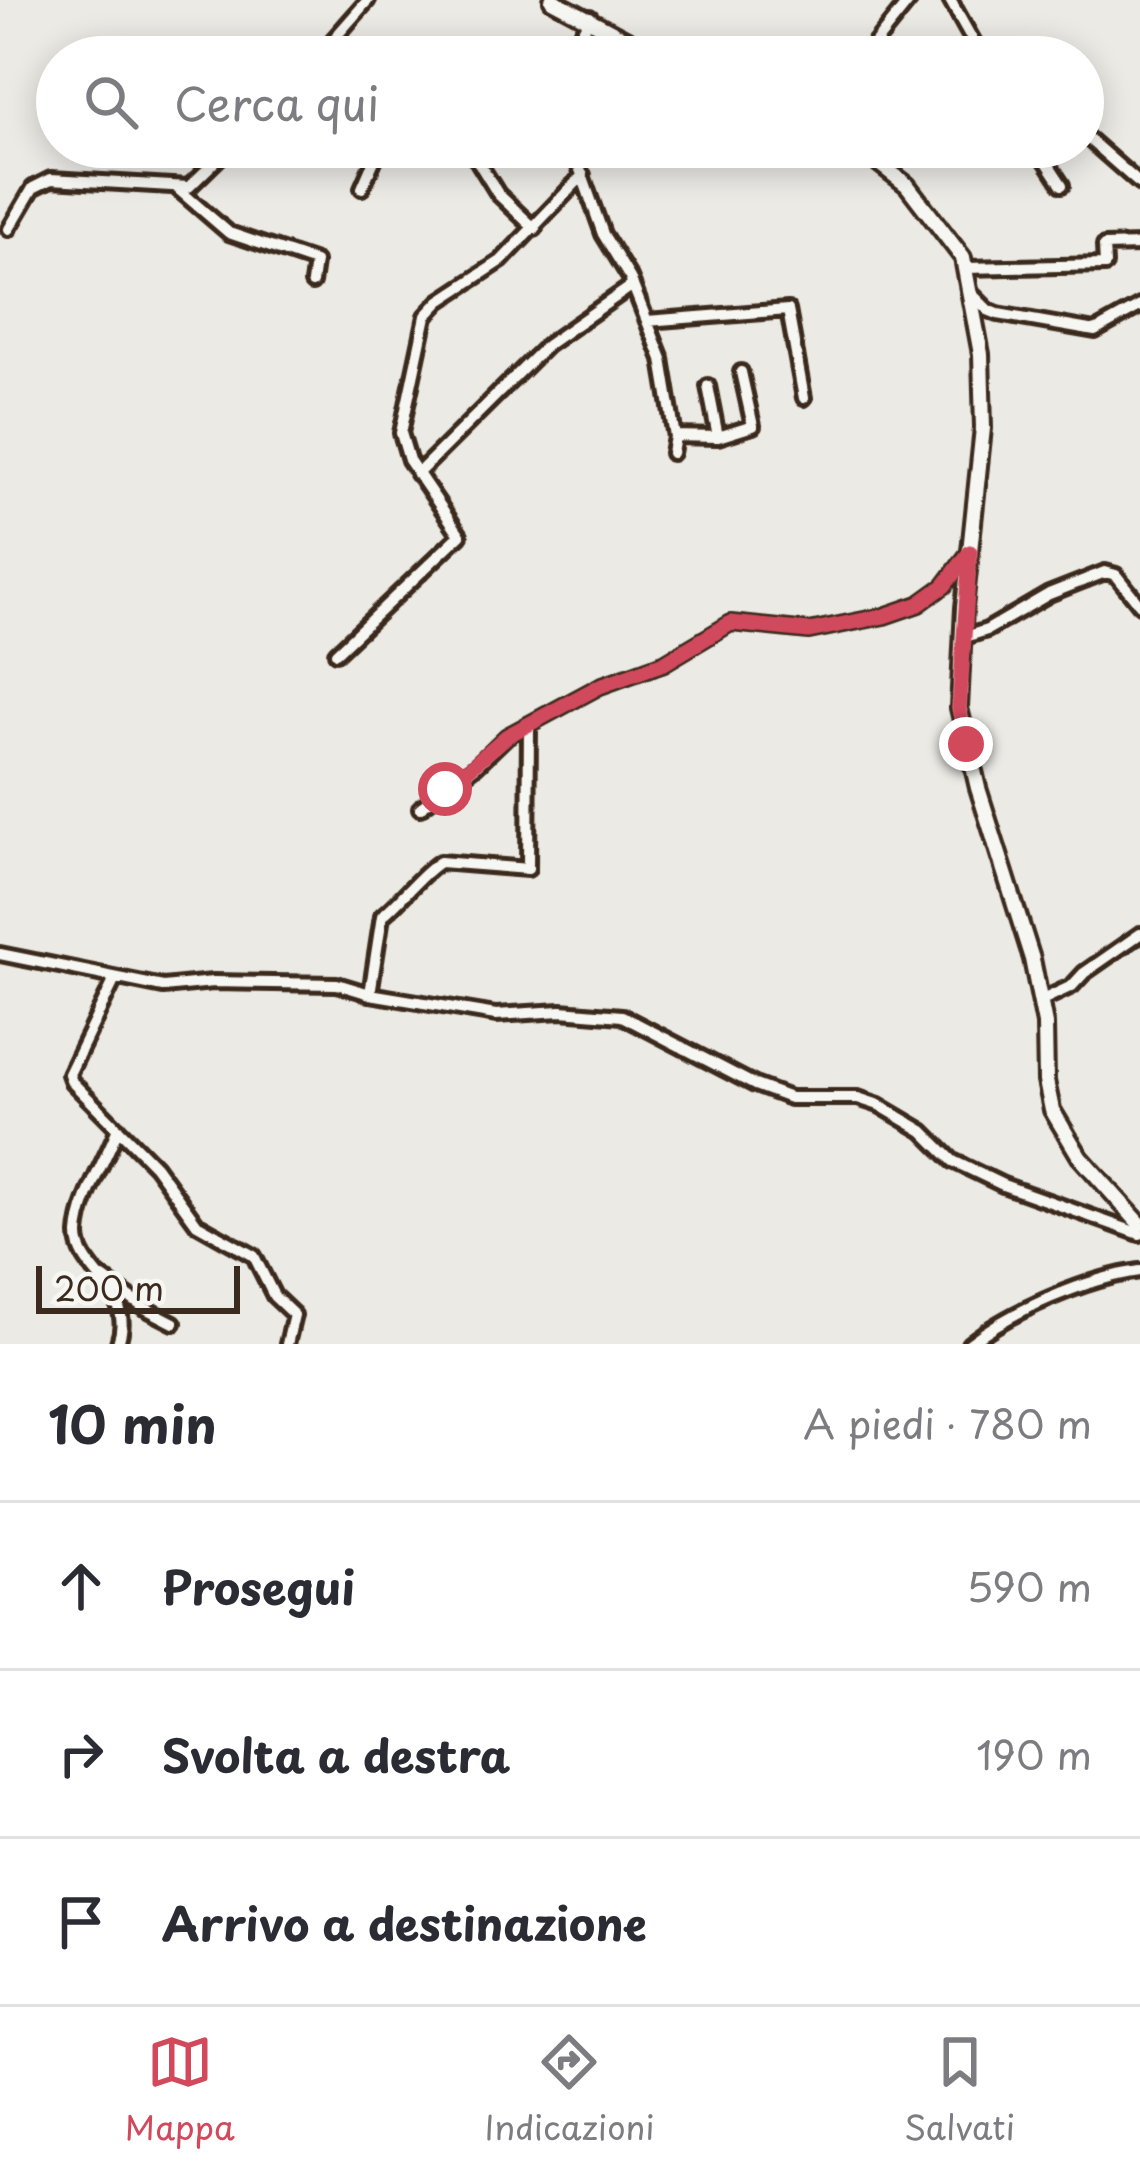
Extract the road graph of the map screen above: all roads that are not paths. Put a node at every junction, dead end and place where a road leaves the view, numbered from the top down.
1 (368, 0) edge
2 (552, 0) edge
3 (910, 0) edge
4 (950, 0) edge
5 (590, 17) junction
6 (336, 36) edge
7 (580, 36) edge
8 (622, 36) edge
9 (881, 36) edge
10 (970, 36) edge
11 (1104, 152) edge
12 (211, 168) edge
13 (371, 168) edge
14 (479, 168) edge
15 (580, 168) edge
16 (886, 168) edge
17 (1053, 168) edge
18 (583, 175) junction
19 (1062, 184) dead end
20 (1140, 184) edge
21 (362, 188) dead end
22 (178, 189) junction
23 (9, 229) dead end
24 (535, 229) junction
25 (1140, 244) edge
26 (966, 268) junction
27 (311, 284) dead end
28 (633, 285) junction
29 (972, 294) junction
30 (1140, 306) edge
31 (647, 321) junction
32 (741, 371) dead end
33 (708, 386) dead end
34 (804, 398) dead end
35 (675, 436) junction
36 (718, 436) junction
37 (672, 453) dead end
38 (417, 474) junction
39 (970, 552) junction
40 (1140, 605) edge
41 (962, 638) junction
42 (336, 653) dead end
43 (529, 726) junction
44 (421, 808) dead end
45 (1139, 939) edge
46 (0, 954) edge
47 (115, 979) junction
48 (370, 994) junction
49 (1040, 1001) junction
50 (118, 1128) junction
51 (1140, 1224) edge
52 (1140, 1234) edge
53 (1140, 1271) edge
54 (101, 1276) junction
55 (174, 1324) dead end
56 (118, 1342) edge
57 (287, 1344) edge
58 (969, 1344) edge

1 - 6 street
2 - 5 main road
3 - 9 street
4 - 10 street
5 - 7 street
5 - 8 main road
11 - 20 street
12 - 22 street
13 - 21 street
14 - 24 street
15 - 18 street
16 - 26 main road
17 - 19 street
18 - 24 street
18 - 28 street
22 - 23 street
22 - 27 street
24 - 38 street
25 - 26 street
26 - 29 main road
28 - 31 street
28 - 38 street
29 - 30 street
29 - 39 main road
31 - 34 street
31 - 35 street
32 - 36 street
33 - 36 street
35 - 36 street
35 - 37 street
38 - 42 street
39 - 41 main road
39 - 43 street
40 - 41 street
41 - 49 main road
43 - 44 street
43 - 48 street
45 - 49 street
46 - 47 street
47 - 48 street
47 - 50 street
48 - 52 street
49 - 51 main road
50 - 54 street
50 - 57 street
53 - 58 street
54 - 55 street
54 - 56 street

